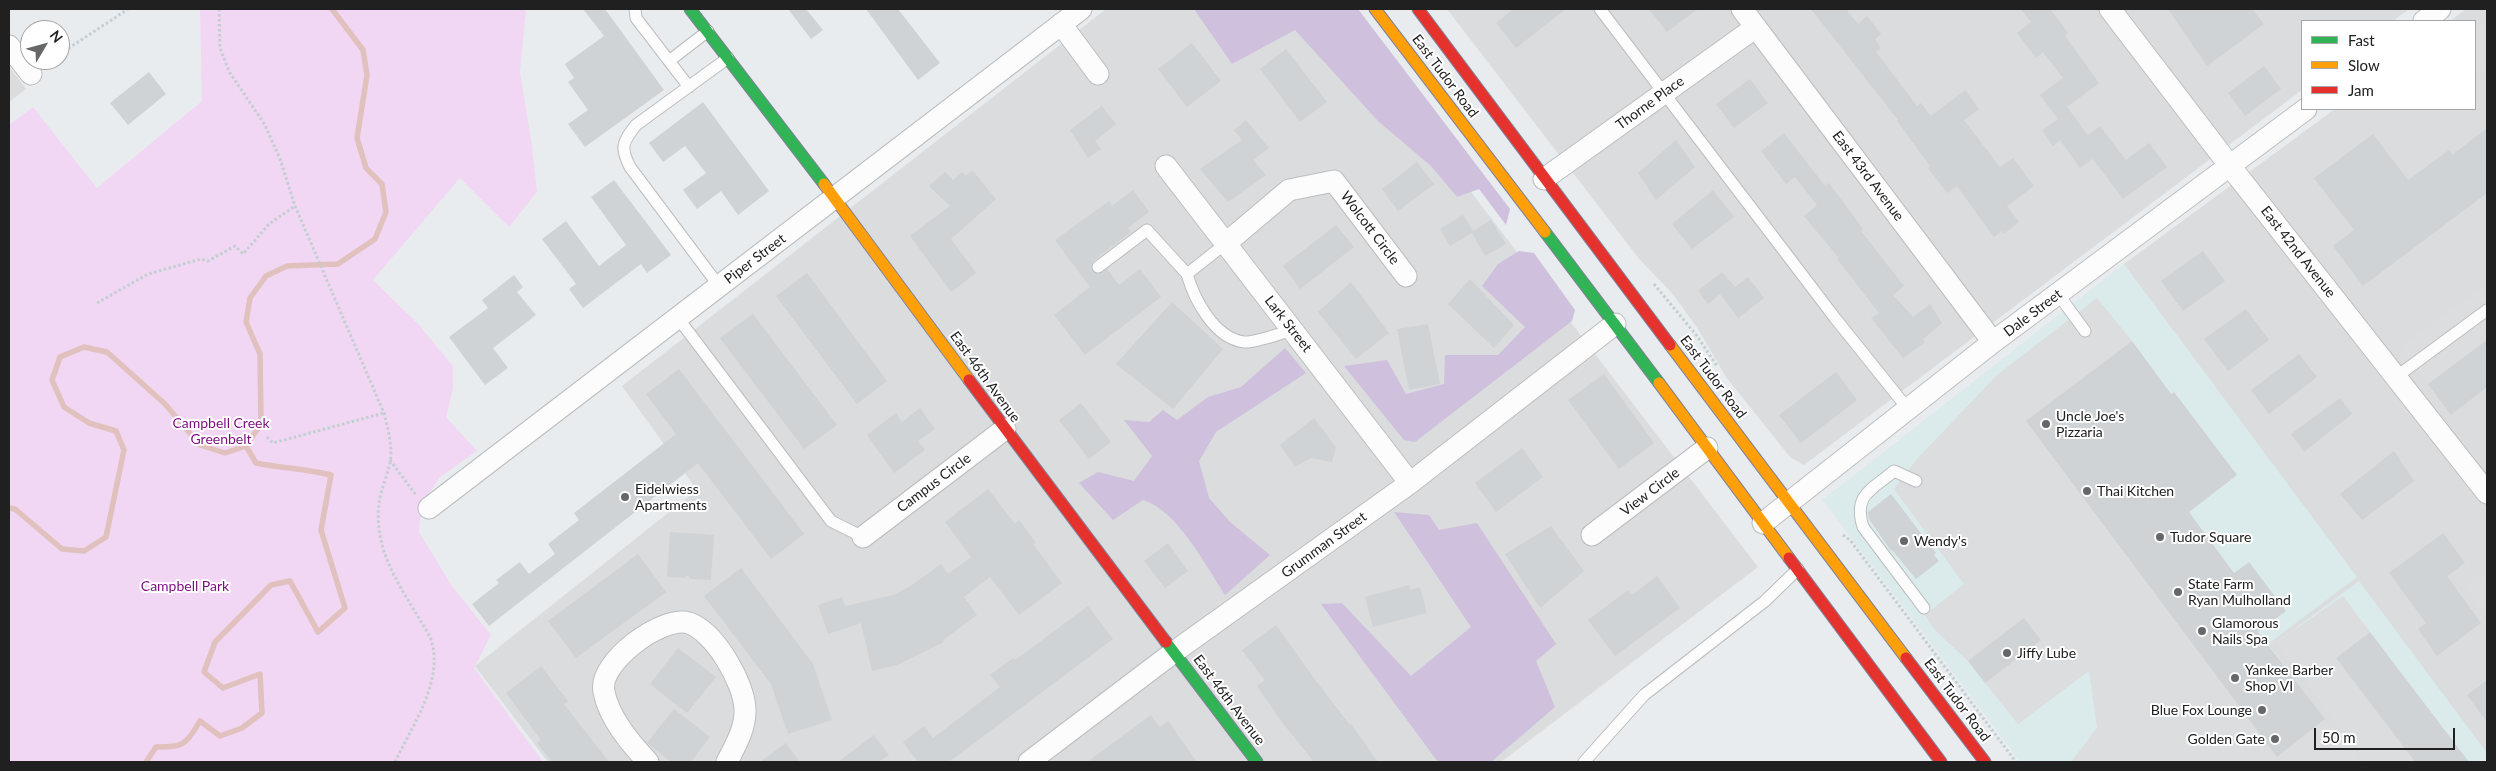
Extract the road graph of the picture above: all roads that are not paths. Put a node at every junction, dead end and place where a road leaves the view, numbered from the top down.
1 (635, 9) edge
2 (690, 9) edge
3 (1081, 9) edge
4 (1375, 9) edge
5 (1418, 9) edge
6 (1600, 9) edge
7 (1742, 9) edge
8 (2110, 9) edge
9 (2440, 9) edge
10 (2425, 20) edge
11 (1061, 24) junction
12 (1756, 27) junction
13 (708, 31) junction
14 (9, 46) edge
15 (728, 58) junction
16 (669, 61) junction
17 (31, 74) dead end
18 (1098, 74) dead end
19 (690, 87) junction
20 (1664, 93) junction
21 (2305, 110) edge
22 (1166, 166) dead end
23 (2230, 166) junction
24 (1544, 179) junction
25 (835, 198) junction
26 (1225, 244) junction
27 (1098, 266) dead end
28 (1187, 274) junction
29 (1406, 276) dead end
30 (719, 286) junction
31 (2058, 294) junction
32 (2487, 310) edge
33 (678, 318) junction
34 (1616, 324) junction
35 (1293, 330) junction
36 (2085, 331) dead end
37 (1993, 342) junction
38 (2396, 377) junction
39 (1908, 409) junction
40 (1005, 428) junction
41 (1707, 448) junction
42 (1916, 481) dead end
43 (1410, 483) junction
44 (2487, 494) edge
45 (1789, 502) junction
46 (429, 508) road end
47 (1763, 523) junction
48 (1592, 535) dead end
49 (863, 537) joint
50 (1798, 569) junction
51 (1924, 608) dead end
52 (1174, 652) junction
53 (648, 762) edge
54 (727, 762) edge
55 (1029, 762) edge
56 (1257, 762) edge
57 (1584, 762) edge
58 (1941, 762) edge
59 (1985, 762) edge

1 - 16 lane
2 - 13 main road, East 46th Avenue
3 - 11 street, Piper Street
4 - 34 main road, East Tudor Road
5 - 24 main road, East Tudor Road
6 - 20 lane
7 - 12 street, East 43rd Avenue
8 - 23 street, East 42nd Avenue
9 - 10 street
11 - 18 street
11 - 25 street, Piper Street
12 - 20 street, Thorne Place
12 - 37 street, East 43rd Avenue
13 - 15 main road, East 46th Avenue
13 - 16 lane
14 - 17 street
15 - 19 lane
15 - 25 main road, East 46th Avenue
16 - 19 lane
19 - 30 lane
20 - 24 street, Thorne Place
20 - 39 lane
21 - 23 street, Dale Street
22 - 26 street, Lark Street
23 - 31 street, Dale Street
23 - 38 street, East 42nd Avenue
24 - 45 main road, East Tudor Road
25 - 30 street, Piper Street
25 - 40 main road, East 46th Avenue
26 - 28 lane
26 - 29 street, Wolcott Circle
26 - 35 street, Lark Street
27 - 28 lane
28 - 35 lane
30 - 33 street, Piper Street
31 - 36 lane
31 - 37 street, Dale Street
32 - 38 lane
33 - 46 street, Piper Street
33 - 49 lane
34 - 41 main road, East Tudor Road
34 - 43 street, Grumman Street
35 - 43 street, Lark Street
37 - 39 street, Dale Street
38 - 44 street, East 42nd Avenue
39 - 45 street, Dale Street
40 - 49 street, Campus Circle
40 - 52 main road, East 46th Avenue
41 - 47 main road, East Tudor Road
41 - 48 street, View Circle
42 - 51 lane
43 - 52 street, Grumman Street
45 - 47 street, Dale Street
45 - 59 main road, East Tudor Road
47 - 50 main road, East Tudor Road
50 - 57 lane
50 - 58 main road, East Tudor Road
52 - 55 street, Grumman Street
52 - 56 main road, East 46th Avenue
53 - 54 street

